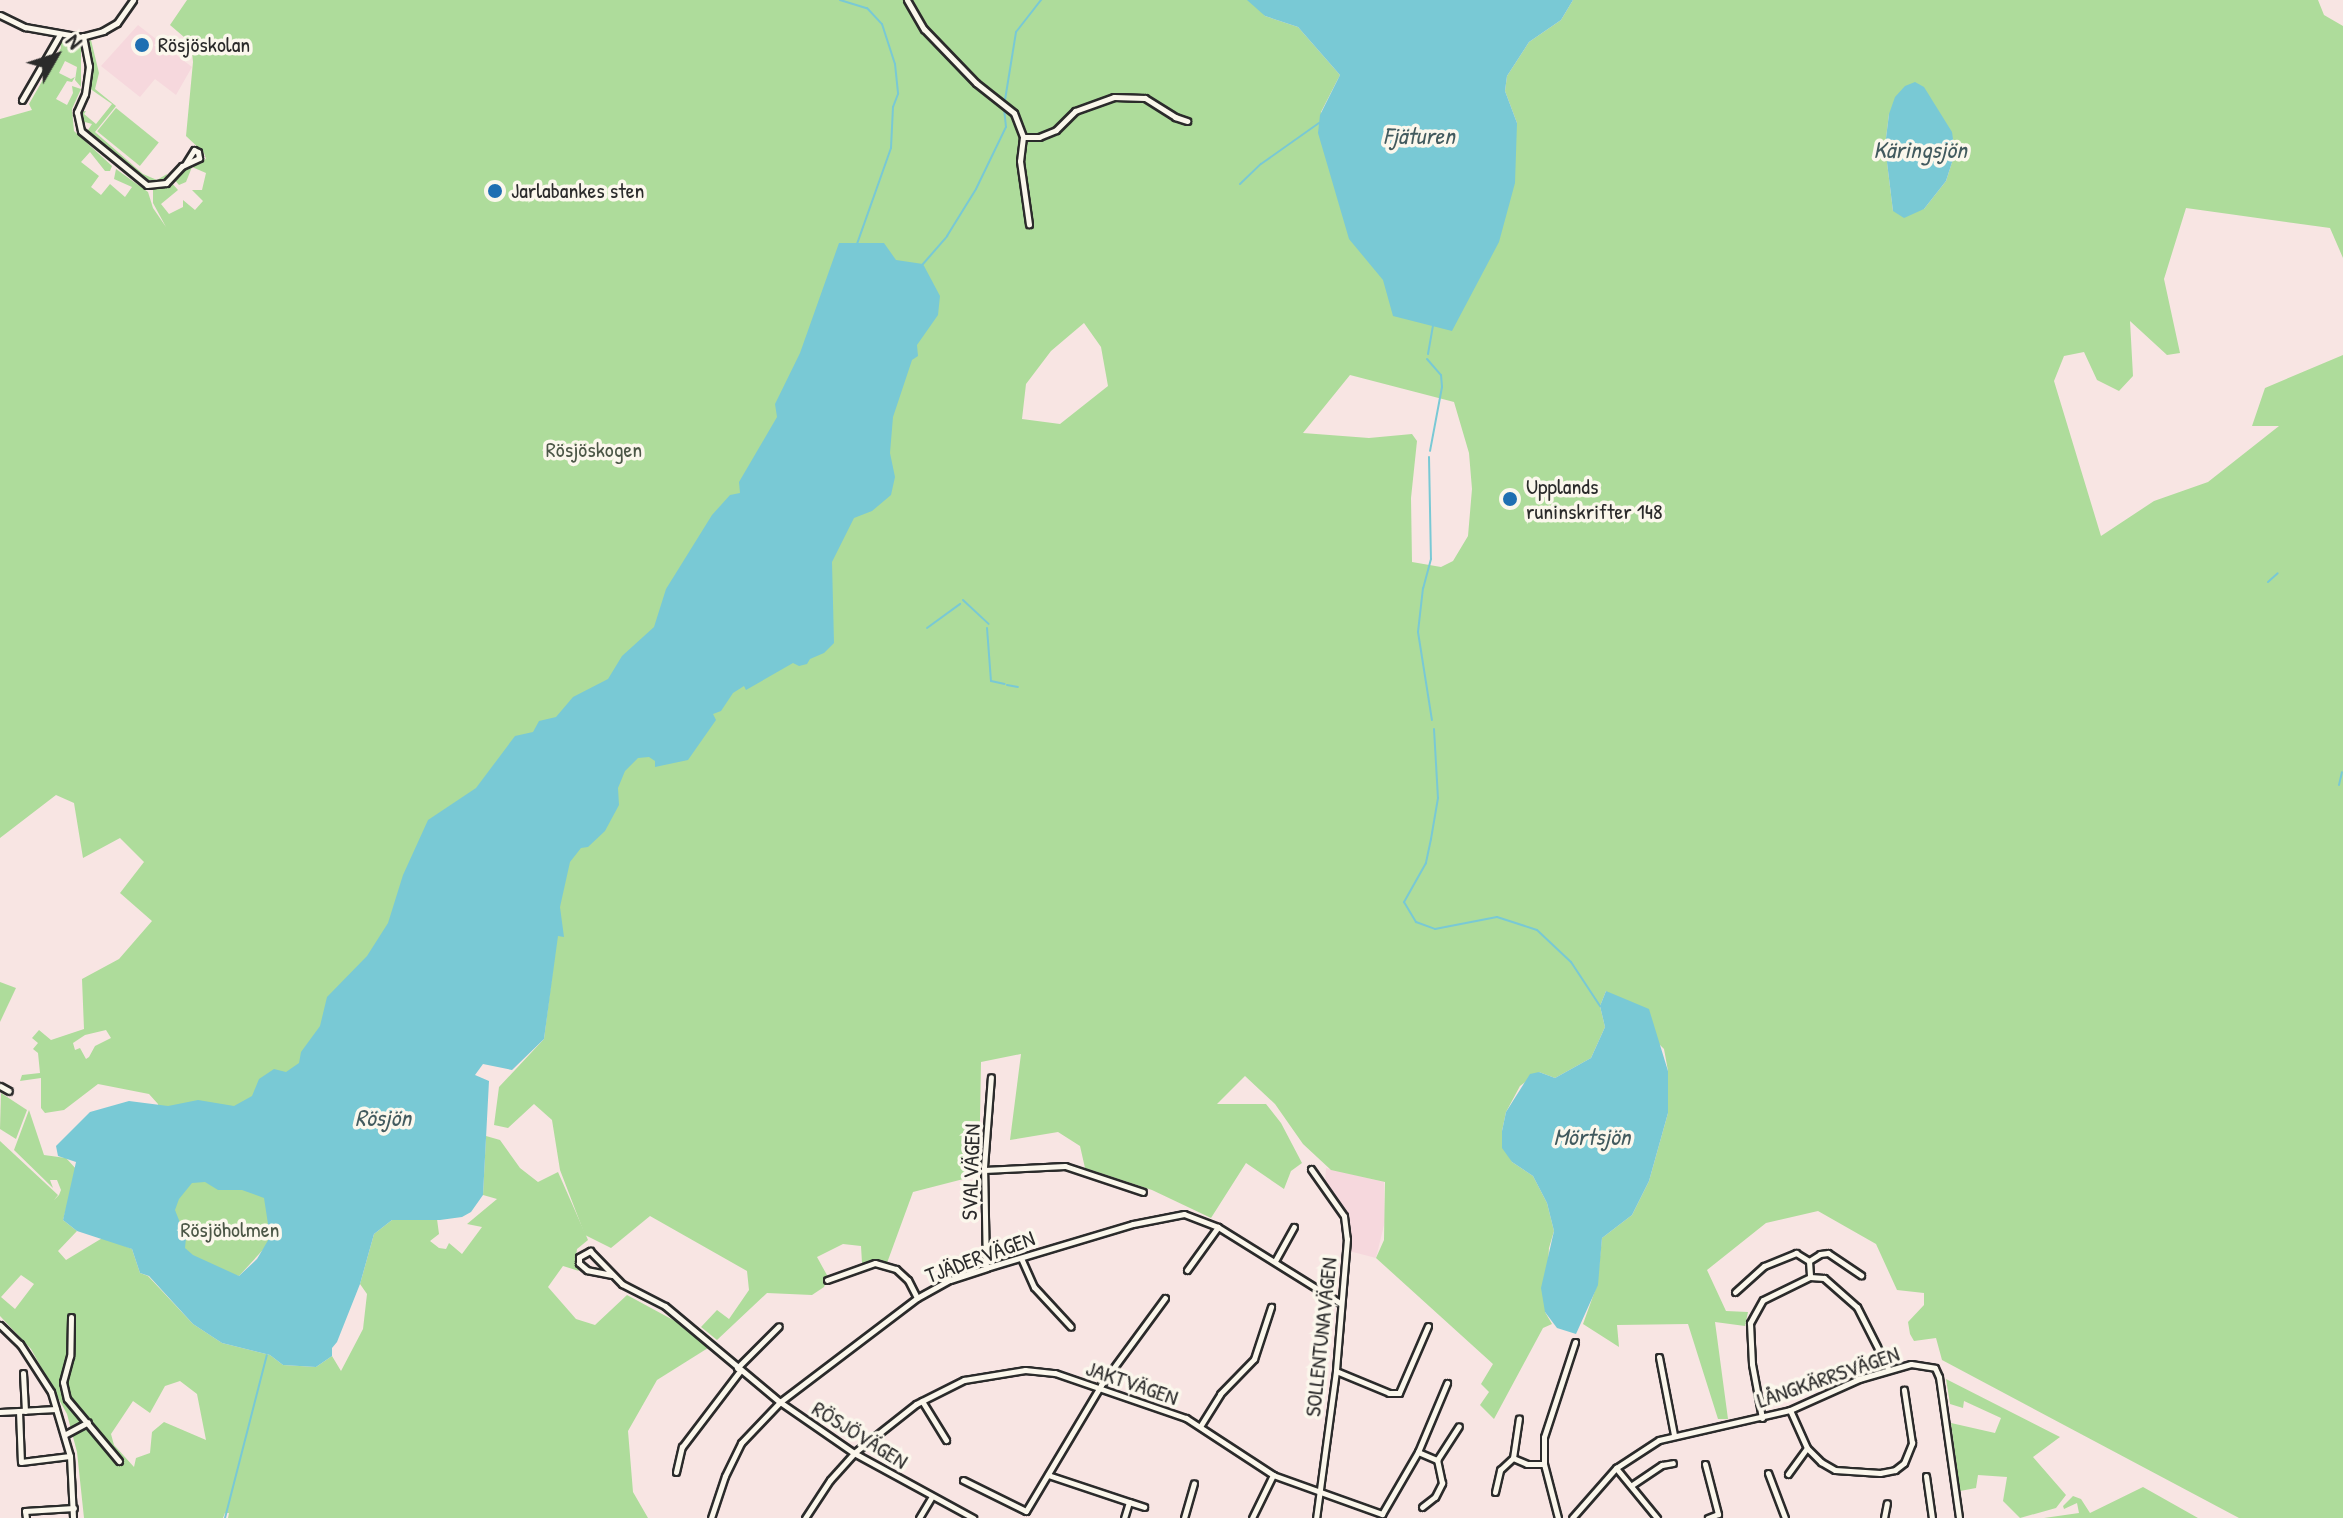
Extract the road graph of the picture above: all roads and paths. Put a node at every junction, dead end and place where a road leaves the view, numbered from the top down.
1 (133, 0) edge
2 (907, 0) edge
3 (0, 15) edge
4 (59, 36) junction
5 (83, 36) junction
6 (22, 100) dead end
7 (1187, 121) dead end
8 (1023, 137) junction
9 (186, 163) dead end
10 (1029, 224) dead end
11 (991, 1077) dead end
12 (0, 1086) edge
13 (9, 1091) dead end
14 (1311, 1169) dead end
15 (984, 1170) junction
16 (1143, 1192) dead end
17 (1218, 1227) junction
18 (1294, 1227) dead end
19 (1021, 1258) junction
20 (1275, 1261) junction
21 (1809, 1261) junction
22 (986, 1268) junction
23 (1187, 1270) dead end
24 (612, 1275) junction
25 (1861, 1275) dead end
26 (1810, 1277) junction
27 (827, 1280) dead end
28 (1735, 1292) dead end
29 (917, 1298) junction
30 (1165, 1298) dead end
31 (1340, 1303) junction
32 (1271, 1307) dead end
33 (71, 1317) dead end
34 (0, 1325) edge
35 (779, 1326) dead end
36 (1428, 1326) dead end
37 (1071, 1327) dead end
38 (1575, 1342) dead end
39 (1659, 1357) dead end
40 (1888, 1368) junction
41 (738, 1369) junction
42 (1336, 1371) junction
43 (23, 1373) dead end
44 (1447, 1383) dead end
45 (1098, 1390) junction
46 (1904, 1390) dead end
47 (922, 1401) junction
48 (780, 1402) junction
49 (56, 1409) junction
50 (1790, 1410) junction
51 (22, 1411) junction
52 (0, 1412) edge
53 (1519, 1418) dead end
54 (1762, 1418) junction
55 (88, 1422) junction
56 (1201, 1425) junction
57 (1459, 1426) dead end
58 (64, 1435) junction
59 (1674, 1435) junction
60 (946, 1440) dead end
61 (1807, 1448) junction
62 (1418, 1452) junction
63 (854, 1453) junction
64 (70, 1456) junction
65 (1513, 1458) junction
66 (1437, 1460) junction
67 (119, 1461) dead end
68 (1673, 1463) dead end
69 (1544, 1464) junction
70 (1705, 1464) dead end
71 (1616, 1468) junction
72 (676, 1472) dead end
73 (1768, 1473) dead end
74 (1788, 1474) dead end
75 (1048, 1475) junction
76 (1273, 1475) junction
77 (1926, 1476) dead end
78 (963, 1480) dead end
79 (1194, 1483) dead end
80 (1632, 1485) junction
81 (1319, 1490) junction
82 (1495, 1492) dead end
83 (931, 1498) junction
84 (1129, 1502) junction
85 (1887, 1503) dead end
86 (1144, 1507) dead end
87 (1422, 1507) dead end
88 (74, 1508) junction
89 (26, 1518) edge
90 (73, 1518) edge
91 (711, 1518) edge
92 (805, 1518) edge
93 (919, 1518) edge
94 (973, 1518) edge
95 (1124, 1518) edge
96 (1184, 1518) edge
97 (1252, 1518) edge
98 (1316, 1518) edge
99 (1558, 1518) edge
100 (1572, 1518) edge
101 (1657, 1518) edge
102 (1708, 1518) edge
103 (1785, 1518) edge
104 (1884, 1518) edge
105 (1932, 1518) edge
106 (1959, 1518) edge

1 - 5 street
2 - 8 street
3 - 4 street
4 - 5 street
4 - 6 street
5 - 9 street
7 - 8 street
8 - 10 street
11 - 15 street, SVALVÄGEN
12 - 13 street
14 - 31 street, SOLLENTUNAVÄGEN
15 - 16 street
15 - 22 street, SVALVÄGEN
17 - 19 street, TJÄDERVÄGEN
17 - 20 street, TJÄDERVÄGEN
17 - 23 street
18 - 20 street
19 - 22 street, TJÄDERVÄGEN
19 - 37 street
20 - 31 street, TJÄDERVÄGEN
21 - 25 street
21 - 26 street
21 - 28 street
22 - 29 street, TJÄDERVÄGEN
24 - 24 street, RÖSJÖVÄGEN
24 - 41 street, RÖSJÖVÄGEN
26 - 40 street
26 - 54 street
27 - 29 street
29 - 48 street, TJÄDERVÄGEN
30 - 45 street
31 - 42 street, SOLLENTUNAVÄGEN
32 - 56 street
33 - 55 street
34 - 49 street
35 - 41 street
36 - 42 street
38 - 69 street
39 - 59 street
40 - 50 street, LÅNGKÄRRSVÄGEN
40 - 106 street, LÅNGKÄRRSVÄGEN
41 - 48 street, RÖSJÖVÄGEN
41 - 72 street
42 - 81 street, SOLLENTUNAVÄGEN
43 - 51 street
44 - 62 street
45 - 47 street, JAKTVÄGEN
45 - 56 street, JAKTVÄGEN
45 - 75 street
46 - 61 street
47 - 60 street
47 - 63 street, JAKTVÄGEN
48 - 63 street, RÖSJÖVÄGEN
48 - 91 street, TJÄDERVÄGEN
49 - 51 street
49 - 58 street
50 - 54 street, LÅNGKÄRRSVÄGEN
50 - 61 street
51 - 52 street
51 - 64 street
53 - 65 street
54 - 59 street, LÅNGKÄRRSVÄGEN
55 - 58 street
55 - 67 street
56 - 76 street, JAKTVÄGEN
57 - 66 street
58 - 64 street
59 - 71 street, LÅNGKÄRRSVÄGEN
61 - 74 street
62 - 66 street
62 - 81 street, JAKTVÄGEN
63 - 83 street, RÖSJÖVÄGEN
63 - 92 street, JAKTVÄGEN
64 - 88 street
65 - 69 street
65 - 82 street
66 - 87 street
68 - 80 street
69 - 99 street
70 - 102 street
71 - 80 street
71 - 100 street, LÅNGKÄRRSVÄGEN
73 - 103 street
75 - 78 street
75 - 84 street
76 - 81 street, JAKTVÄGEN
76 - 97 street
77 - 105 street
79 - 96 street
80 - 101 street
81 - 98 street, SOLLENTUNAVÄGEN
83 - 93 street
83 - 94 street, RÖSJÖVÄGEN
84 - 86 street
84 - 95 street
85 - 104 street
88 - 89 street
88 - 90 street

